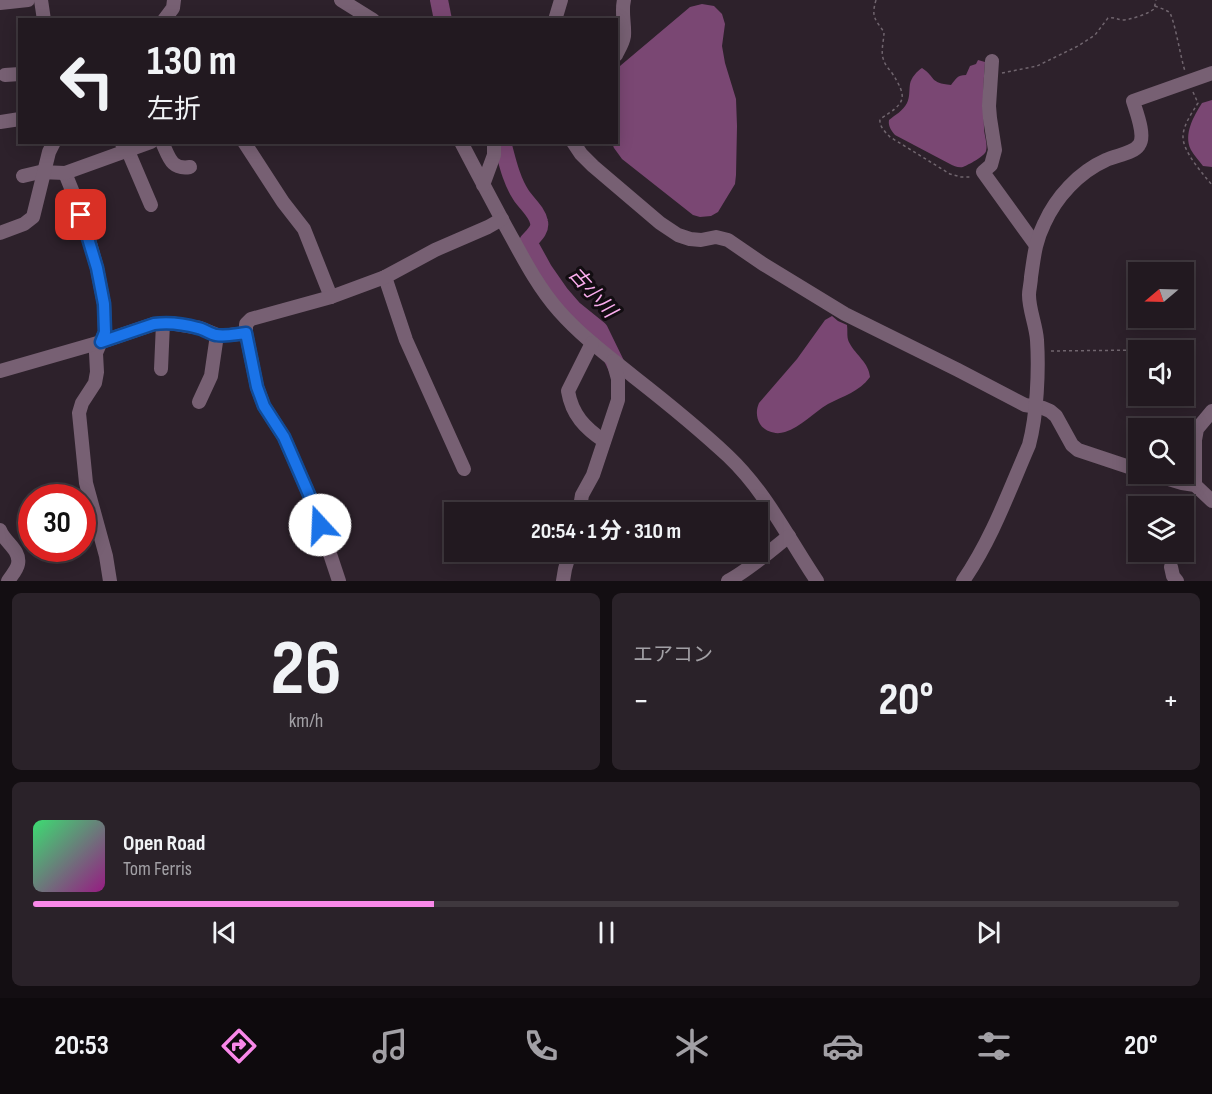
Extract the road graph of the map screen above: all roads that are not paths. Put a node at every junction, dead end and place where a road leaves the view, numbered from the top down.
1 (28, 0) edge
2 (41, 0) edge
3 (174, 0) edge
4 (561, 0) edge
5 (624, 0) edge
6 (0, 3) edge
7 (350, 7) edge
8 (44, 18) edge
9 (166, 18) edge
10 (369, 18) edge
11 (556, 18) edge
12 (618, 51) edge
13 (991, 67) road end
14 (1212, 73) edge
15 (18, 119) edge
16 (0, 122) edge
17 (53, 144) edge
18 (163, 144) edge
19 (245, 144) edge
20 (462, 144) edge
21 (494, 144) edge
22 (574, 144) edge
23 (124, 146) edge
24 (190, 167) dead end
25 (45, 173) junction
26 (65, 173) junction
27 (23, 176) dead end
28 (483, 185) junction
29 (151, 206) dead end
30 (502, 219) junction
31 (0, 233) edge
32 (1035, 244) junction
33 (385, 277) junction
34 (331, 297) junction
35 (163, 323) junction
36 (246, 333) junction
37 (217, 335) junction
38 (101, 342) junction
39 (592, 343) junction
40 (613, 361) junction
41 (161, 369) dead end
42 (0, 371) edge
43 (199, 402) dead end
44 (1035, 406) junction
45 (1212, 411) edge
46 (604, 441) junction
47 (1128, 467) edge
48 (464, 469) dead end
49 (1188, 484) edge
50 (1195, 485) junction
51 (1212, 501) edge
52 (581, 502) edge
53 (0, 530) edge
54 (789, 536) junction
55 (567, 562) edge
56 (1171, 567) dead end
57 (8, 581) edge
58 (110, 581) edge
59 (339, 581) edge
60 (563, 581) edge
61 (728, 581) edge
62 (817, 581) edge
63 (963, 581) edge
64 (1177, 581) edge

1 - 6 street
2 - 8 street
3 - 9 street
4 - 11 street
5 - 12 street
7 - 10 street
13 - 32 street
14 - 32 street
15 - 16 street
17 - 25 street
18 - 24 street
19 - 34 street
20 - 28 street
21 - 28 street
22 - 44 street
23 - 26 street
23 - 29 street
25 - 26 street
25 - 27 street
25 - 31 street
26 - 38 street
28 - 30 street
30 - 33 street
30 - 39 street
32 - 44 street
33 - 34 street
33 - 48 street
34 - 36 street
35 - 37 street
35 - 38 street
35 - 41 street
36 - 37 street
36 - 59 street
37 - 43 street
38 - 42 street
38 - 58 street
39 - 40 street
39 - 46 street
40 - 46 street
40 - 54 street
44 - 47 street
44 - 63 street
45 - 50 street
46 - 52 street
49 - 50 street
50 - 51 street
53 - 57 street
54 - 61 street
54 - 62 street
55 - 60 street
56 - 64 street

